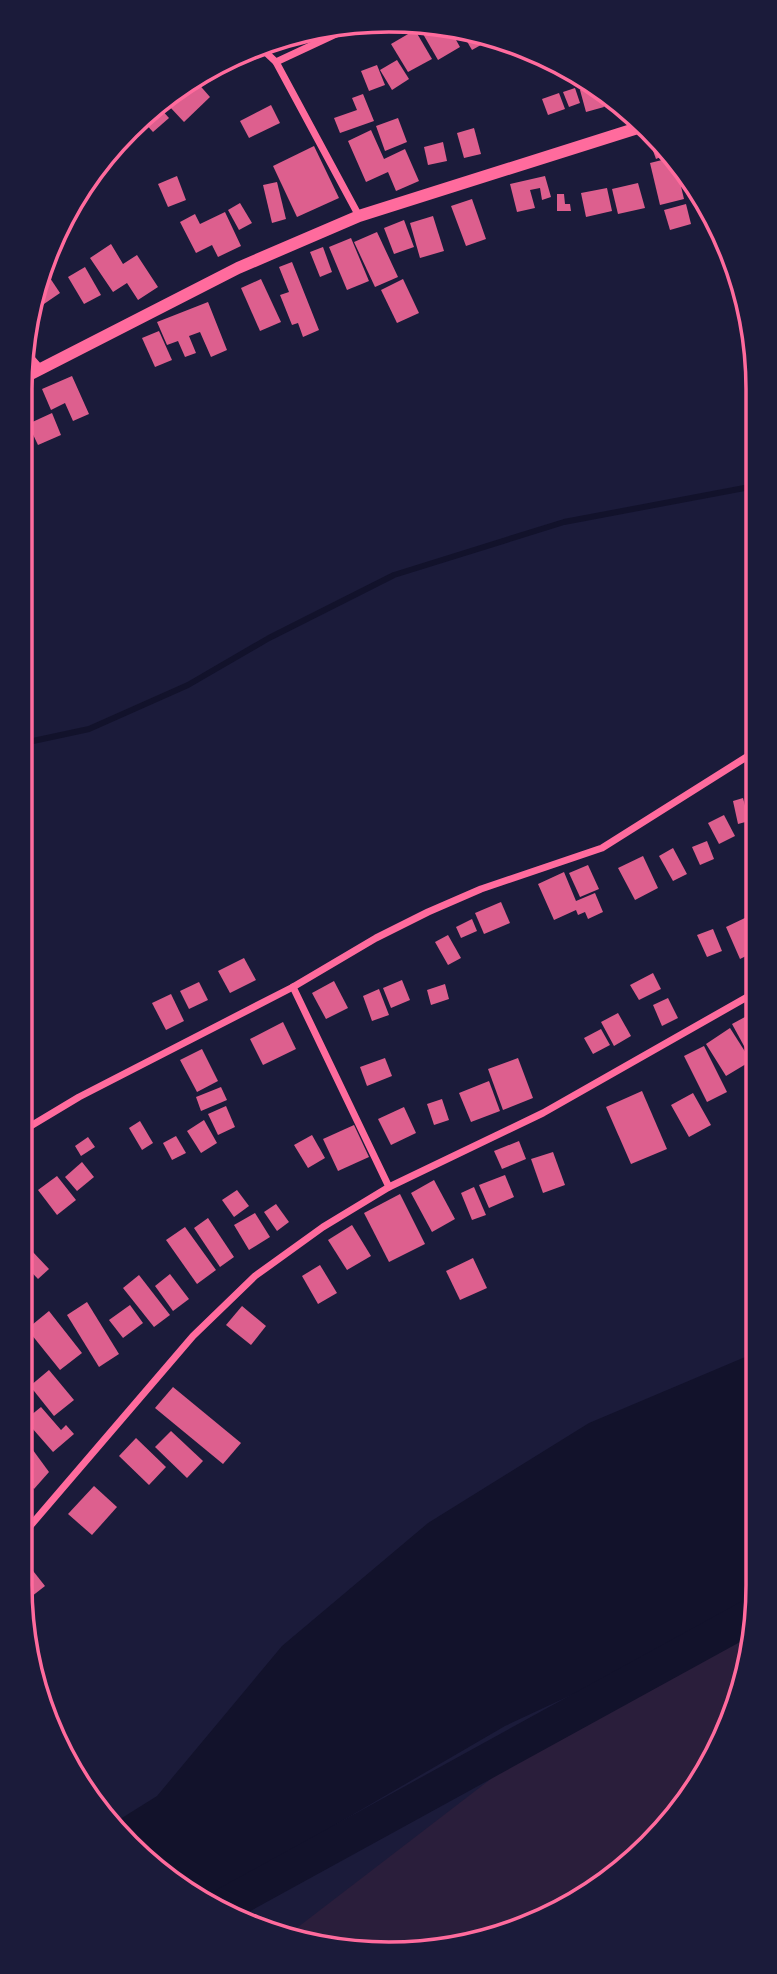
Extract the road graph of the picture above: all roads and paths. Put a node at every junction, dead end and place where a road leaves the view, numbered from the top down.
1 (331, 36) edge
2 (266, 53) edge
3 (276, 62) junction
4 (634, 129) edge
5 (359, 216) junction
6 (33, 360) edge
7 (40, 368) junction
8 (32, 373) edge
9 (746, 757) edge
10 (293, 987) junction
11 (746, 998) edge
12 (32, 1125) edge
13 (389, 1187) junction
14 (32, 1524) edge

1 - 3 street
2 - 3 street
3 - 5 street
4 - 5 street
5 - 7 street
6 - 7 street
7 - 8 street
9 - 10 street
10 - 12 street
10 - 13 street
11 - 13 street
13 - 14 street

